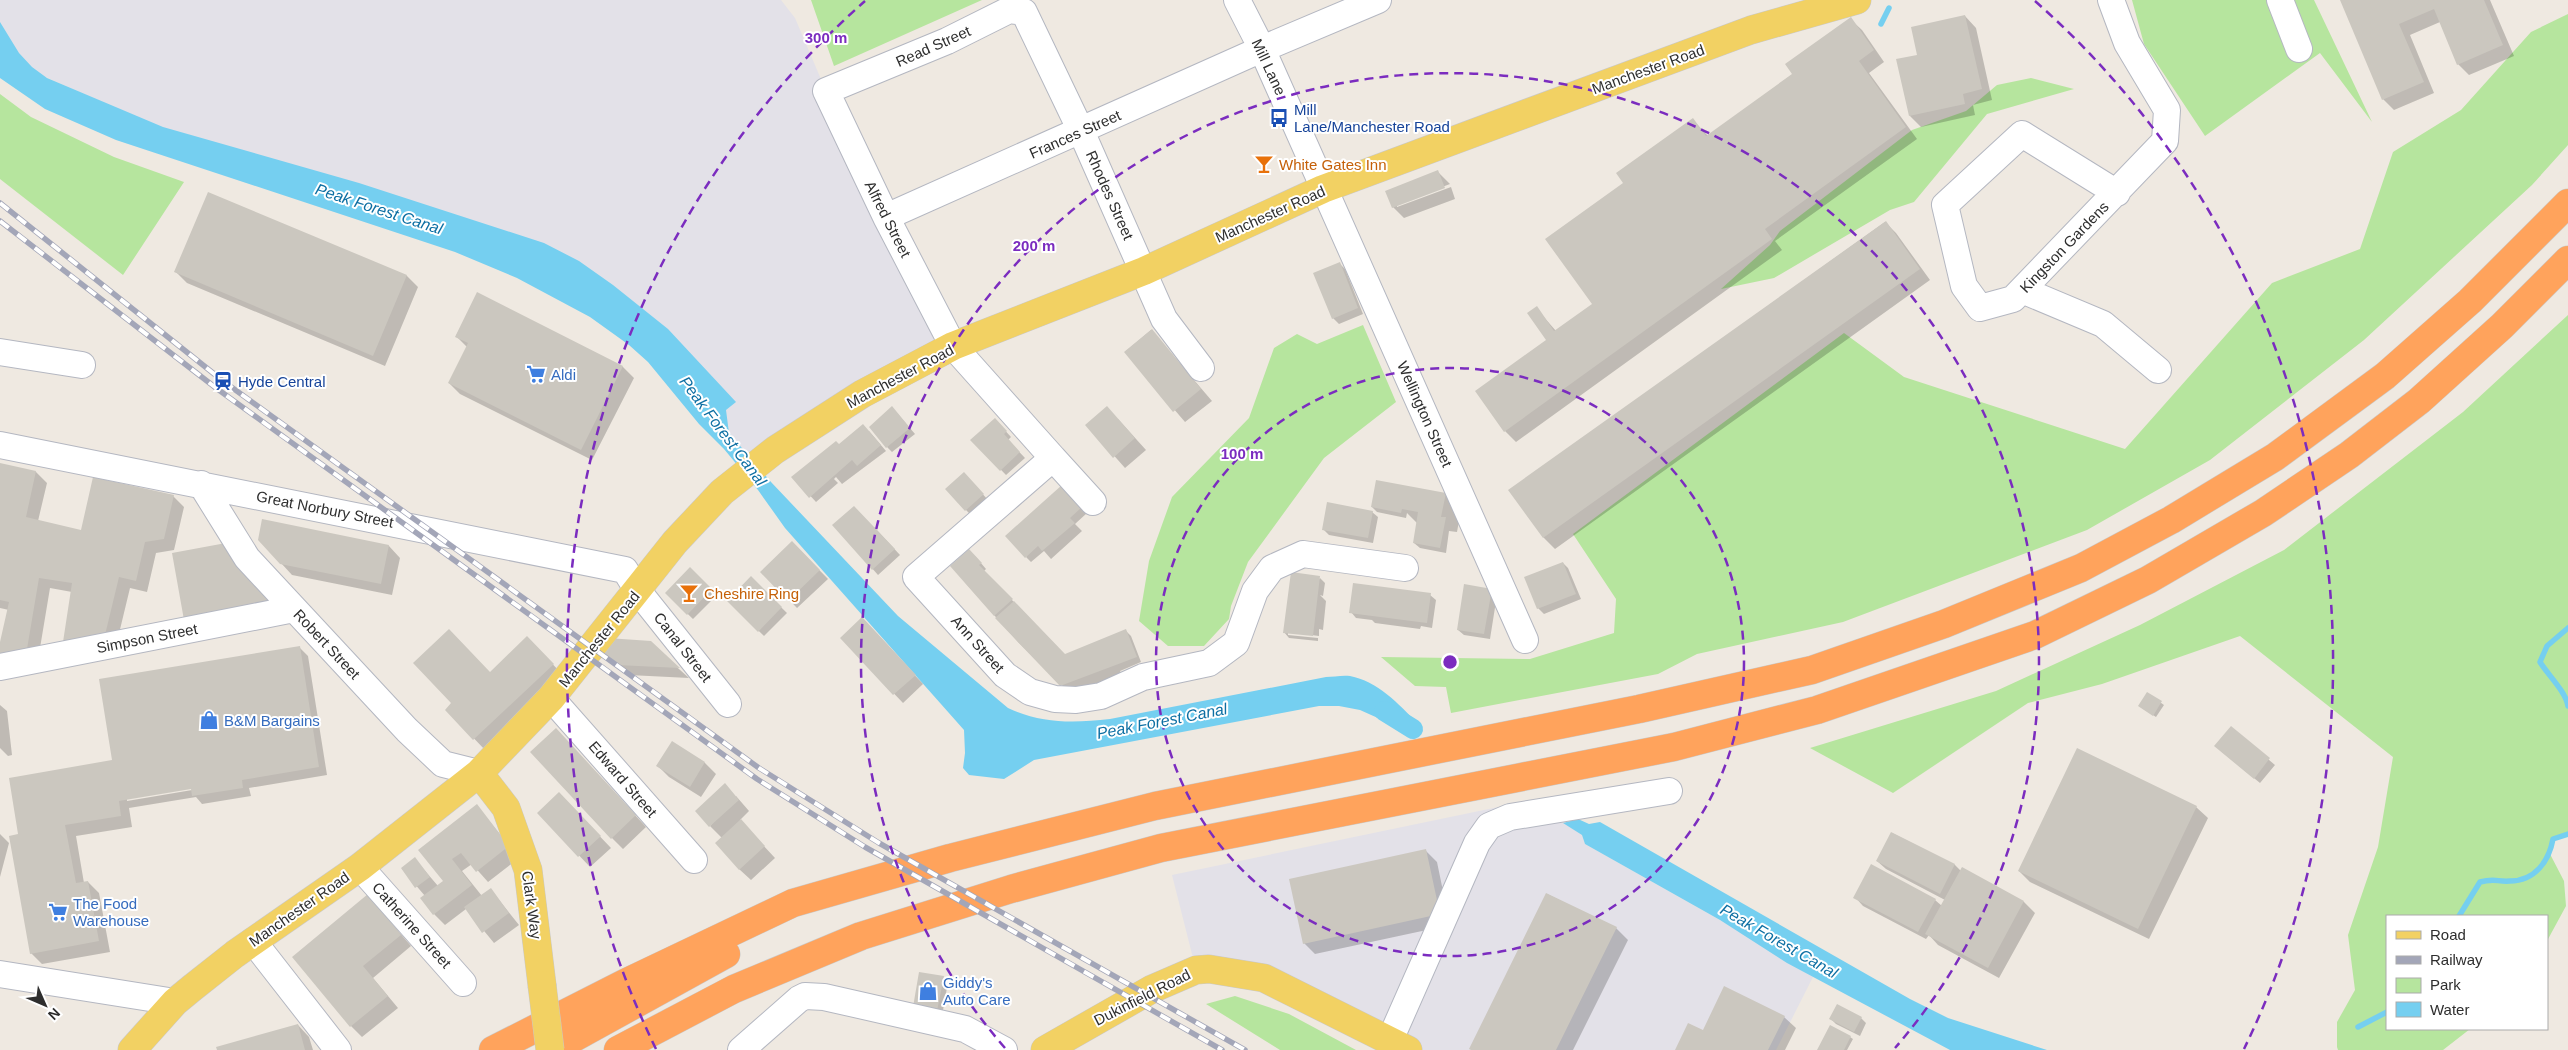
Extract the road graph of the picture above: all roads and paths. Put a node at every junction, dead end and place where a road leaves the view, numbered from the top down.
1 (1237, 0) edge
2 (1378, 0) edge
3 (1856, 0) edge
4 (2111, 0) edge
5 (2280, 0) edge
6 (1030, 6) edge
7 (1262, 49) junction
8 (2299, 49) dead end
9 (826, 91) joint
10 (1081, 131) junction
11 (1323, 189) junction
12 (2117, 193) junction
13 (2568, 203) edge
14 (886, 217) junction
15 (2568, 260) edge
16 (1144, 271) junction
17 (2022, 290) junction
18 (954, 346) junction
19 (1, 356) edge
20 (82, 365) dead end
21 (1201, 368) dead end
22 (2158, 370) dead end
23 (0, 445) edge
24 (1053, 458) junction
25 (201, 484) junction
26 (1093, 502) dead end
27 (1405, 568) dead end
28 (638, 591) junction
29 (294, 609) junction
30 (1525, 640) dead end
31 (0, 667) edge
32 (551, 698) junction
33 (728, 704) dead end
34 (479, 773) junction
35 (1669, 791) dead end
36 (950, 858) junction
37 (694, 860) dead end
38 (360, 867) junction
39 (253, 941) junction
40 (0, 974) edge
41 (463, 983) dead end
42 (734, 988) junction
43 (175, 1002) junction
44 (153, 1037) edge
45 (1399, 1045) edge
46 (132, 1050) edge
47 (338, 1050) edge
48 (493, 1050) edge
49 (551, 1050) edge
50 (618, 1050) edge
51 (640, 1050) edge
52 (742, 1050) edge
53 (1004, 1050) edge
54 (1045, 1050) edge

1 - 7 street, Mill Lane
2 - 7 street, Frances Street
3 - 11 main road, Manchester Road
4 - 12 street, Kingston Gardens
5 - 8 street
6 - 9 street, Read Street
6 - 10 street, Rhodes Street
7 - 10 street, Frances Street
7 - 11 street, Mill Lane
9 - 14 street, Alfred Street
10 - 14 street, Frances Street
10 - 16 street, Rhodes Street
11 - 16 main road, Manchester Road
11 - 30 street, Wellington Street
12 - 17 street, Kingston Gardens
12 - 17 street, Kingston Gardens
13 - 36 highway
14 - 18 street, Alfred Street
15 - 42 highway
16 - 18 main road, Manchester Road
16 - 21 street, Rhodes Street
17 - 22 street
18 - 24 street
18 - 28 main road, Manchester Road
19 - 20 street
23 - 25 street, Great Norbury Street
24 - 26 street
24 - 27 street, Ann Street
25 - 28 street, Great Norbury Street
25 - 29 street, Robert Street
28 - 32 main road, Manchester Road
28 - 33 street, Canal Street
29 - 31 street, Simpson Street
29 - 34 street, Robert Street
32 - 34 main road, Manchester Road
32 - 37 street, Edward Street
34 - 38 main road, Manchester Road
34 - 49 main road, Clark Way, bridge
35 - 45 street
36 - 48 highway
36 - 49 highway
38 - 39 main road, Manchester Road
38 - 41 street, Catherine Street
39 - 43 main road, Manchester Road
39 - 47 street
40 - 43 street
42 - 50 highway
42 - 51 highway
43 - 44 main road, Manchester Road
44 - 46 main road, Manchester Road
45 - 54 main road, Dukinfield Road
52 - 53 street

